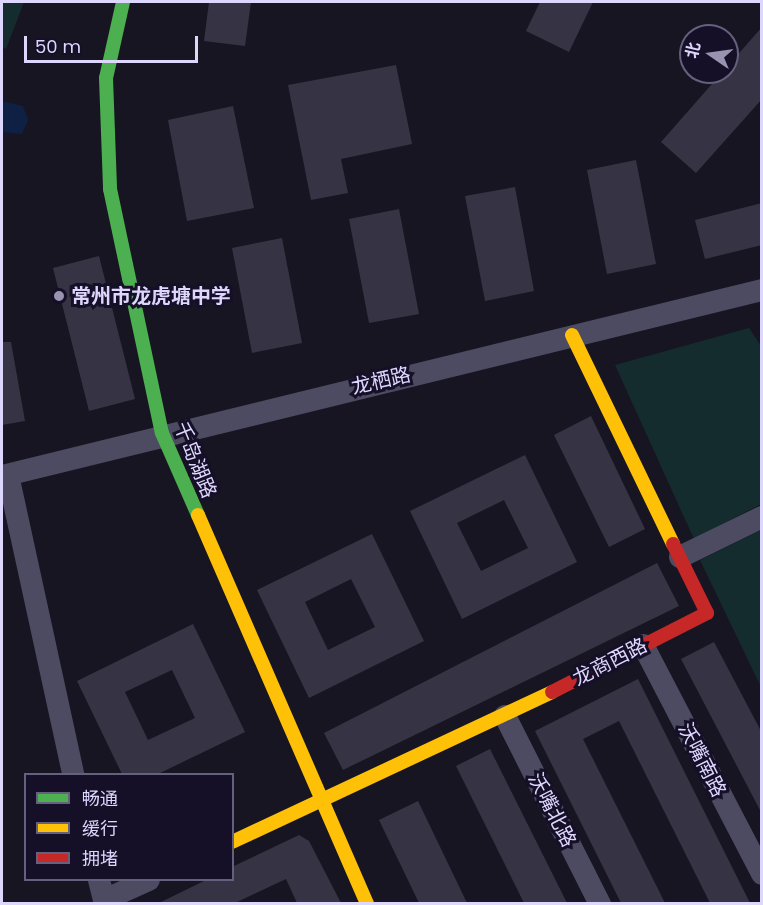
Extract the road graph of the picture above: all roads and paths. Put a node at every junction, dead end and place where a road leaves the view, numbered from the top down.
1 (123, 2) edge
2 (762, 290) edge
3 (572, 335) junction
4 (162, 433) junction
5 (5, 476) edge
6 (762, 517) edge
7 (680, 557) junction
8 (644, 645) junction
9 (505, 716) junction
10 (73, 773) edge
11 (319, 803) junction
12 (234, 841) edge
13 (762, 874) edge
14 (140, 881) edge
15 (102, 890) edge
16 (367, 903) edge
17 (600, 903) edge

1 - 4 street, 千岛湖路
2 - 3 street, 龙栖路
3 - 4 street, 龙栖路
3 - 7 street, 龙商西路
4 - 5 street, 龙栖路
4 - 11 street, 千岛湖路
5 - 10 street
6 - 7 street
7 - 8 street, 龙商西路
8 - 9 street, 龙商西路
8 - 13 street, 沃嘴南路
9 - 11 street, 龙商西路
9 - 17 street, 沃嘴北路
11 - 12 street, 龙商西路
11 - 16 street, 千岛湖路
14 - 15 street

